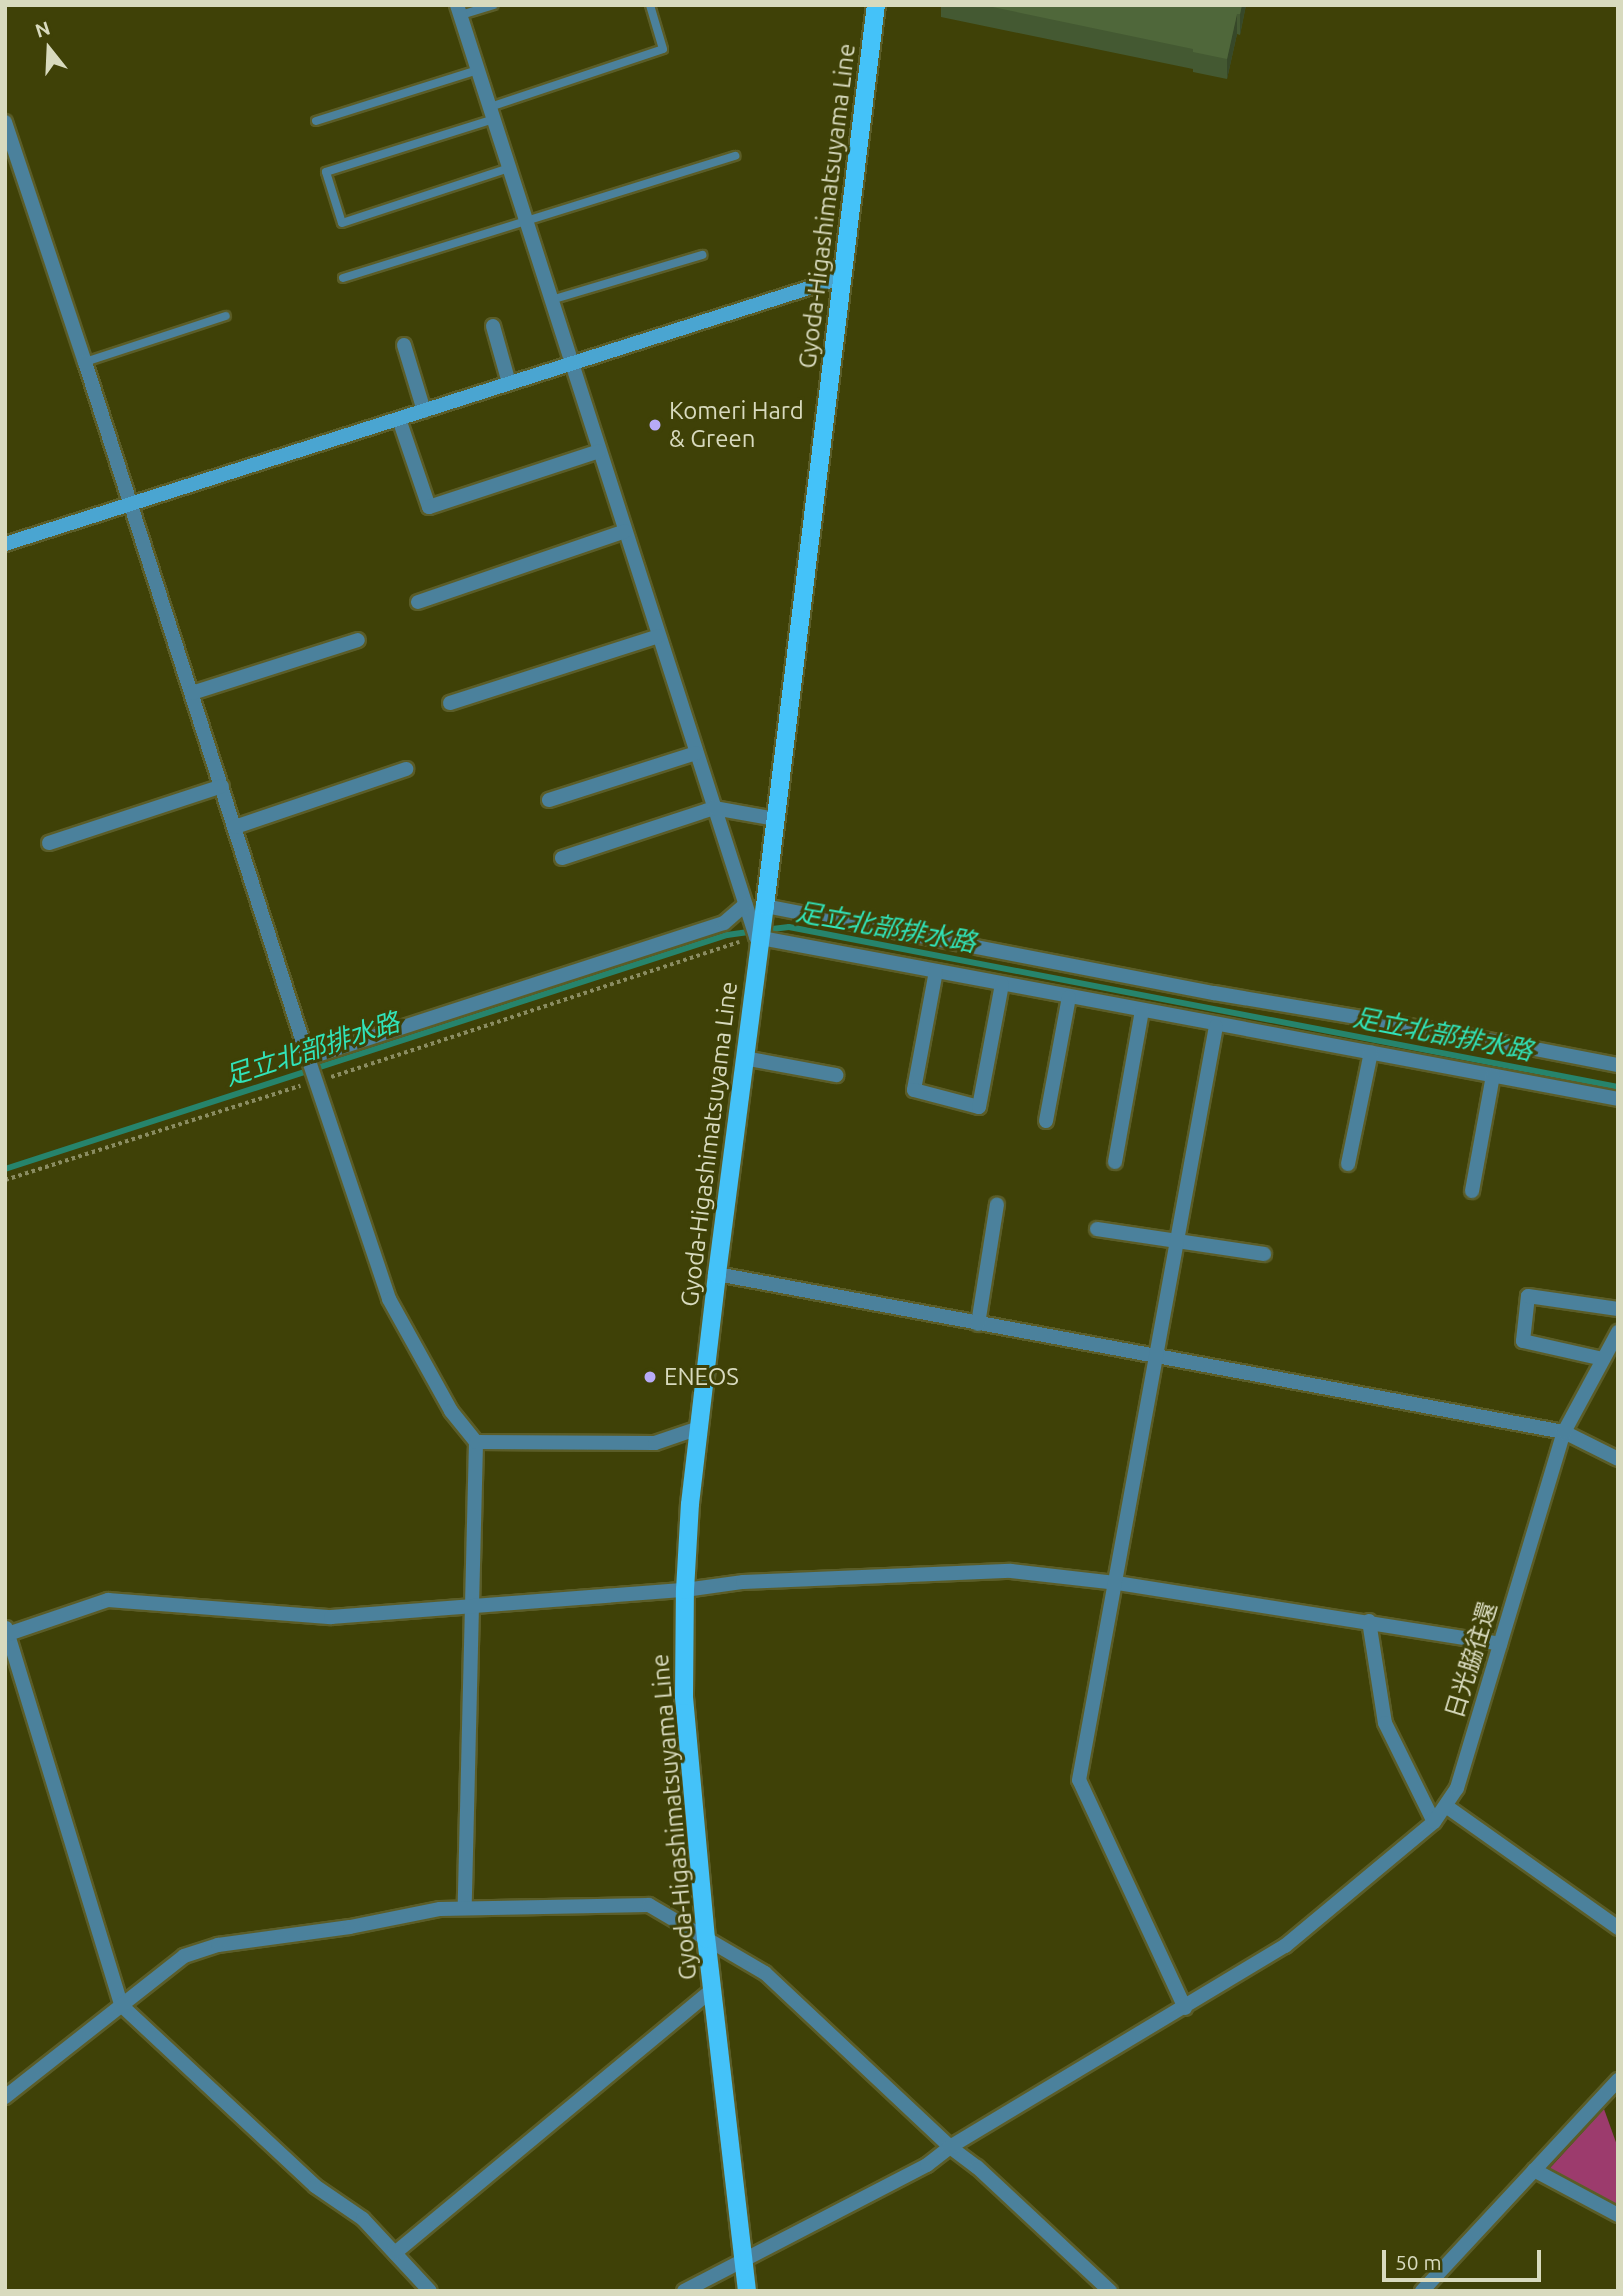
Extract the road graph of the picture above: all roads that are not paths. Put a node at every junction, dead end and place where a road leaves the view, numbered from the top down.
1 (493, 5) edge
2 (650, 5) edge
3 (876, 5) edge
4 (459, 10) edge
5 (478, 70) junction
6 (492, 113) junction
7 (316, 121) dead end
8 (5, 122) edge
9 (734, 156) dead end
10 (509, 168) junction
11 (526, 222) junction
12 (702, 255) dead end
13 (844, 277) junction
14 (343, 278) dead end
15 (551, 300) junction
16 (226, 316) dead end
17 (493, 326) dead end
18 (404, 345) dead end
19 (85, 362) junction
20 (571, 364) junction
21 (509, 383) junction
22 (424, 411) junction
23 (399, 419) junction
24 (599, 451) junction
25 (131, 504) junction
26 (625, 531) junction
27 (5, 544) edge
28 (418, 601) dead end
29 (659, 636) junction
30 (358, 640) dead end
31 (192, 692) junction
32 (450, 703) dead end
33 (696, 753) junction
34 (406, 769) dead end
35 (222, 786) junction
36 (550, 800) dead end
37 (714, 808) junction
38 (775, 820) junction
39 (235, 827) junction
40 (49, 843) dead end
41 (562, 858) dead end
42 (745, 905) junction
43 (765, 906) junction
44 (758, 937) junction
45 (936, 971) junction
46 (1002, 984) junction
47 (1069, 997) junction
48 (1142, 1012) junction
49 (1216, 1026) junction
50 (1371, 1052) junction
51 (308, 1058) junction
52 (744, 1058) junction
53 (1618, 1065) edge
54 (836, 1075) dead end
55 (1493, 1076) junction
56 (1618, 1099) edge
57 (1045, 1121) dead end
58 (1115, 1162) dead end
59 (1348, 1164) dead end
60 (1472, 1191) dead end
61 (997, 1203) dead end
62 (1097, 1229) dead end
63 (1177, 1243) junction
64 (1264, 1254) dead end
65 (716, 1274) junction
66 (1618, 1308) edge
67 (978, 1324) junction
68 (1618, 1332) edge
69 (1157, 1358) junction
70 (1604, 1359) junction
71 (699, 1428) junction
72 (1564, 1433) junction
73 (476, 1442) junction
74 (1618, 1459) edge
75 (1117, 1583) junction
76 (685, 1590) junction
77 (471, 1604) junction
78 (1369, 1621) junction
79 (6, 1632) edge
80 (1500, 1644) junction
81 (1446, 1806) junction
82 (1434, 1822) junction
83 (465, 1908) junction
84 (1618, 1928) edge
85 (706, 1938) junction
86 (712, 1990) junction
87 (121, 2005) junction
88 (1185, 2008) junction
89 (1618, 2080) edge
90 (5, 2097) edge
91 (950, 2147) junction
92 (1534, 2170) junction
93 (1618, 2214) edge
94 (395, 2253) junction
95 (743, 2258) junction
96 (1094, 2286) edge
97 (430, 2291) edge
98 (684, 2291) edge
99 (747, 2291) edge
100 (1110, 2291) edge
101 (1422, 2291) edge

1 - 4 lane
2 - 6 lane
3 - 13 main road, Gyoda-Higashimatsuyama Line
4 - 5 street
5 - 6 street
5 - 7 lane
6 - 10 street
6 - 10 lane
8 - 19 street
9 - 11 lane
10 - 11 street
11 - 14 lane
11 - 15 street
12 - 15 lane
13 - 20 street
13 - 38 main road, Gyoda-Higashimatsuyama Line
15 - 20 street
16 - 19 lane
17 - 21 street
18 - 22 street
19 - 25 street
20 - 21 street
20 - 24 street
21 - 22 street
22 - 23 street
23 - 24 street
23 - 25 street
24 - 26 street
25 - 27 street
25 - 31 street
26 - 28 street
26 - 29 street
29 - 32 street
29 - 33 street
30 - 31 street
31 - 35 street
33 - 36 street
33 - 37 street
34 - 39 street
35 - 39 street
35 - 40 street
37 - 38 street
37 - 41 street
37 - 42 street
38 - 43 main road, Gyoda-Higashimatsuyama Line
39 - 51 street
42 - 44 street
42 - 51 street
43 - 44 main road, Gyoda-Higashimatsuyama Line
43 - 53 street
44 - 45 street
44 - 52 main road, Gyoda-Higashimatsuyama Line
45 - 46 street
45 - 46 street
46 - 47 street
47 - 48 street
47 - 57 street
48 - 49 street
48 - 58 street
49 - 50 street
49 - 63 street
50 - 55 street
50 - 59 street
51 - 73 street
52 - 54 street
52 - 65 main road, Gyoda-Higashimatsuyama Line
55 - 56 street
55 - 60 street
61 - 67 street
62 - 63 street
63 - 64 street
63 - 69 street
65 - 67 street
65 - 71 main road, Gyoda-Higashimatsuyama Line
66 - 70 street
67 - 69 street
68 - 70 street, 日光脇往還
69 - 72 street
69 - 75 street
70 - 72 street, 日光脇往還
71 - 73 street
71 - 76 main road, Gyoda-Higashimatsuyama Line
72 - 74 street
72 - 80 street, 日光脇往還
73 - 77 street
75 - 76 street
75 - 78 street
75 - 88 street
76 - 77 street
76 - 85 main road, Gyoda-Higashimatsuyama Line
77 - 79 street
77 - 83 street
78 - 80 street
78 - 82 street
79 - 87 street
80 - 81 street, 日光脇往還
81 - 82 street, 日光脇往還
81 - 84 street
82 - 88 street, 日光脇往還
83 - 85 street
83 - 87 street
85 - 86 main road, Gyoda-Higashimatsuyama Line
85 - 91 street
86 - 94 street
86 - 95 main road, Gyoda-Higashimatsuyama Line
87 - 90 street
87 - 94 street
88 - 91 street, 日光脇往還
89 - 92 street
91 - 95 street, 日光脇往還
91 - 96 street
92 - 93 street
92 - 101 street
94 - 97 street
95 - 98 street, 日光脇往還
95 - 99 main road, Gyoda-Higashimatsuyama Line
96 - 100 street

